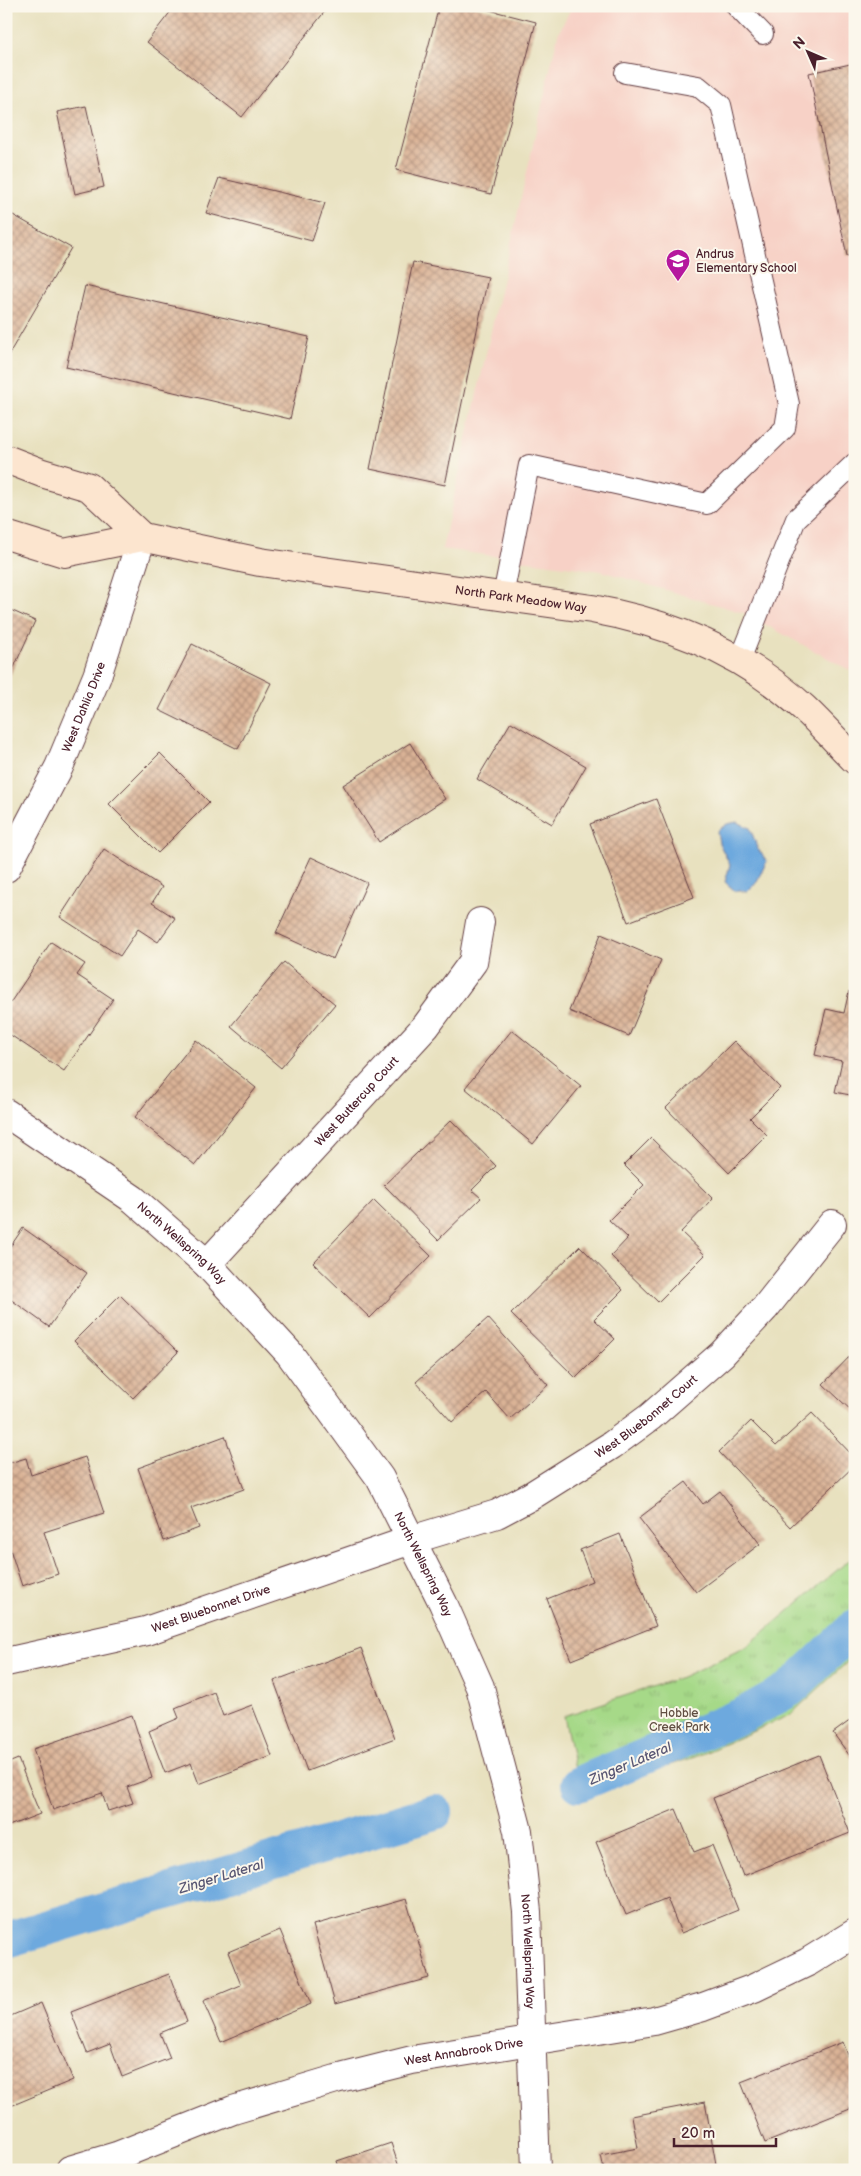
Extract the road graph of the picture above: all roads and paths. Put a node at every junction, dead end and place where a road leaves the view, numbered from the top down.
1 (736, 6) edge
2 (763, 34) dead end
3 (625, 73) dead end
4 (6, 459) edge
5 (855, 463) edge
6 (6, 534) edge
7 (142, 537) junction
8 (504, 596) junction
9 (740, 660) junction
10 (855, 760) edge
11 (6, 868) edge
12 (480, 922) dead end
13 (6, 1113) edge
14 (832, 1224) dead end
15 (207, 1264) junction
16 (411, 1540) junction
17 (6, 1662) edge
18 (855, 1934) edge
19 (532, 2040) junction
20 (70, 2170) edge
21 (536, 2170) edge

1 - 2 lane
3 - 8 lane
4 - 7 street
5 - 9 lane
6 - 7 street, North Park Meadow Way
7 - 8 street, North Park Meadow Way
7 - 11 street, West Dahlia Drive
8 - 9 street, North Park Meadow Way
9 - 10 street, North Park Meadow Way
12 - 15 street, West Buttercup Court
13 - 15 street, North Wellspring Way
14 - 16 street, West Bluebonnet Court
15 - 16 street, North Wellspring Way
16 - 17 street, West Bluebonnet Drive
16 - 19 street, North Wellspring Way
18 - 19 street, West Annabrook Drive
19 - 20 street, West Annabrook Drive
19 - 21 street, North Wellspring Way

